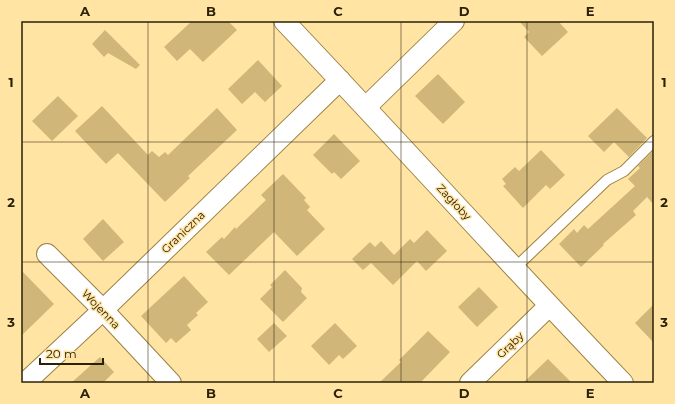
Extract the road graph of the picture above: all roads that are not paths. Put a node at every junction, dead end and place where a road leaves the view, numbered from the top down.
1 (284, 21) edge
2 (454, 21) edge
3 (340, 80) junction
4 (366, 107) junction
5 (654, 141) edge
6 (47, 254) dead end
7 (515, 268) junction
8 (549, 306) junction
9 (103, 310) junction
10 (25, 383) edge
11 (171, 383) edge
12 (470, 383) edge
13 (623, 383) edge

1 - 3 street, Zagłoby
2 - 4 street
3 - 4 street, Zagłoby
3 - 9 street, Graniczna
4 - 7 street, Zagłoby
5 - 7 lane
6 - 9 street, Wojenna
7 - 8 street, Zagłoby
8 - 12 street, Grąby
8 - 13 street, Zagłoby
9 - 10 street, Graniczna
9 - 11 street, Wojenna

